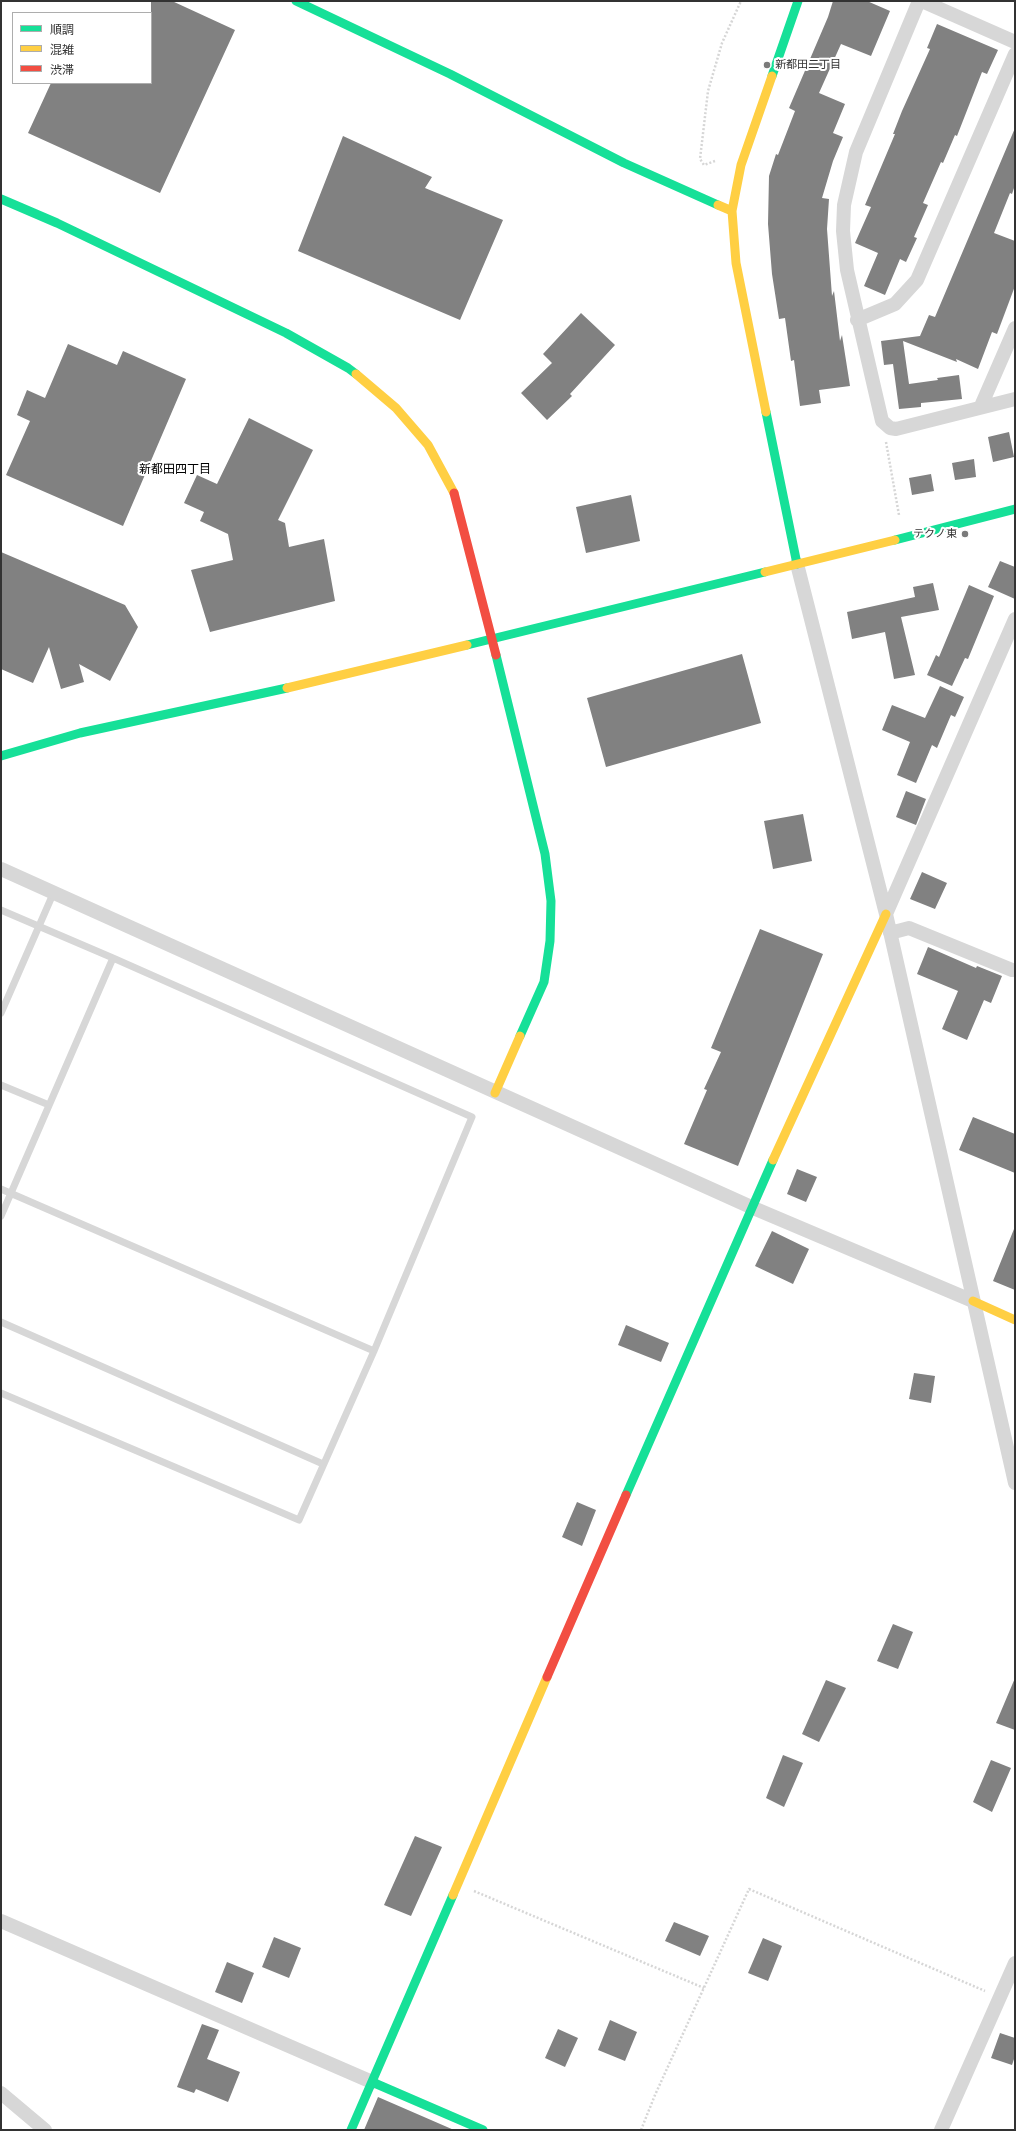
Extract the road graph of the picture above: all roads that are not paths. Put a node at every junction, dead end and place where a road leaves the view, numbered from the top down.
1 (296, 1) edge
2 (798, 1) edge
3 (919, 1) edge
4 (922, 1) edge
5 (1015, 42) edge
6 (1015, 54) edge
7 (1, 199) edge
8 (732, 211) junction
9 (857, 320) junction
10 (1015, 328) edge
11 (1015, 399) edge
12 (981, 406) junction
13 (1015, 509) edge
14 (797, 564) junction
15 (1015, 619) edge
16 (490, 638) junction
17 (1, 756) edge
18 (1, 869) edge
19 (53, 894) junction
20 (1, 910) edge
21 (886, 914) junction
22 (39, 927) junction
23 (890, 932) junction
24 (113, 958) junction
25 (1012, 970) dead end
26 (1, 1013) edge
27 (1, 1085) edge
28 (496, 1093) junction
29 (49, 1105) junction
30 (1, 1189) edge
31 (11, 1194) junction
32 (751, 1207) junction
33 (1, 1216) edge
34 (973, 1301) junction
35 (1015, 1320) edge
36 (1, 1322) edge
37 (374, 1351) junction
38 (1, 1393) edge
39 (323, 1464) junction
40 (1015, 1483) edge
41 (1, 1921) edge
42 (1015, 1963) edge
43 (372, 2082) junction
44 (1, 2093) edge
45 (45, 2130) edge
46 (351, 2130) edge
47 (483, 2130) edge
48 (941, 2130) edge

1 - 8 street
2 - 8 street
3 - 9 street
4 - 5 street
6 - 9 street
7 - 16 street
8 - 14 street
9 - 12 street
10 - 12 street
11 - 12 street
13 - 14 street
14 - 16 street
14 - 21 street
15 - 21 street
16 - 17 street
16 - 28 street
18 - 19 street
19 - 22 lane
19 - 28 street
20 - 22 lane
21 - 23 street
21 - 32 street
22 - 24 lane
22 - 26 lane
23 - 25 street
23 - 34 street
24 - 29 lane
24 - 37 lane
27 - 29 lane
28 - 32 street
29 - 31 lane
30 - 31 lane
31 - 33 lane
31 - 37 lane
32 - 34 street
32 - 43 street
34 - 35 street
34 - 40 street
36 - 39 lane
37 - 39 lane
38 - 39 lane
41 - 43 street
42 - 48 street
43 - 46 street
43 - 47 street
44 - 45 street

